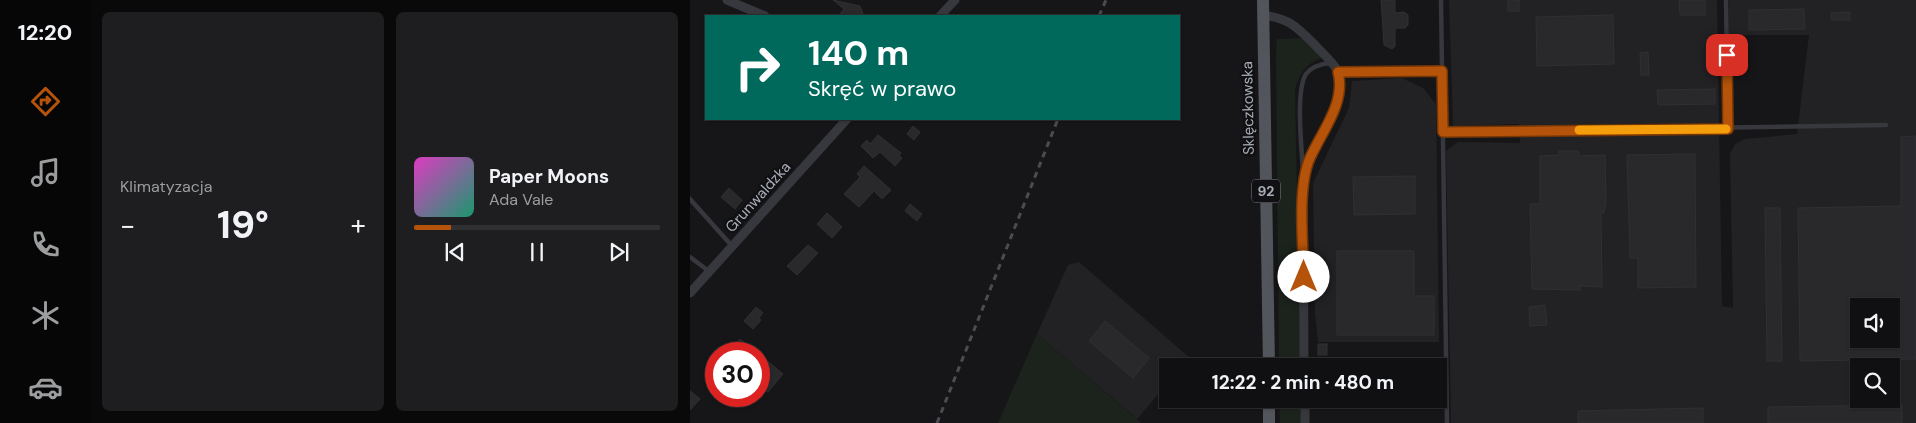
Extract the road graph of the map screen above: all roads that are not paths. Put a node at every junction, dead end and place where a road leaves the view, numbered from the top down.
1 (726, 0) edge
2 (955, 0) edge
3 (1263, 0) edge
4 (1441, 0) edge
5 (1726, 0) edge
6 (763, 15) edge
7 (941, 15) edge
8 (1263, 15) junction
9 (1332, 63) junction
10 (1442, 71) junction
11 (1338, 72) junction
12 (846, 120) edge
13 (1886, 124) dead end
14 (1728, 129) junction
15 (1443, 132) junction
16 (1303, 178) junction
17 (690, 199) edge
18 (732, 246) junction
19 (690, 257) edge
20 (710, 272) junction
21 (690, 293) edge
22 (1269, 358) edge
23 (1304, 358) edge
24 (1269, 408) edge
25 (1305, 408) edge
26 (1269, 423) edge
27 (1305, 423) edge
28 (1447, 423) edge

1 - 6 street
2 - 7 street
3 - 8 main road, Sklęczkowska / 92
4 - 10 lane
5 - 14 lane
8 - 9 street
8 - 22 main road, Sklęczkowska / 92
9 - 11 street
9 - 16 lane
10 - 11 lane
10 - 15 lane
11 - 16 street
12 - 18 street, Grunwaldzka
13 - 14 lane
14 - 15 lane
15 - 28 lane
16 - 23 street
17 - 18 lane
18 - 20 street, Grunwaldzka
19 - 20 lane
20 - 21 street, Grunwaldzka
24 - 26 main road
25 - 27 street

